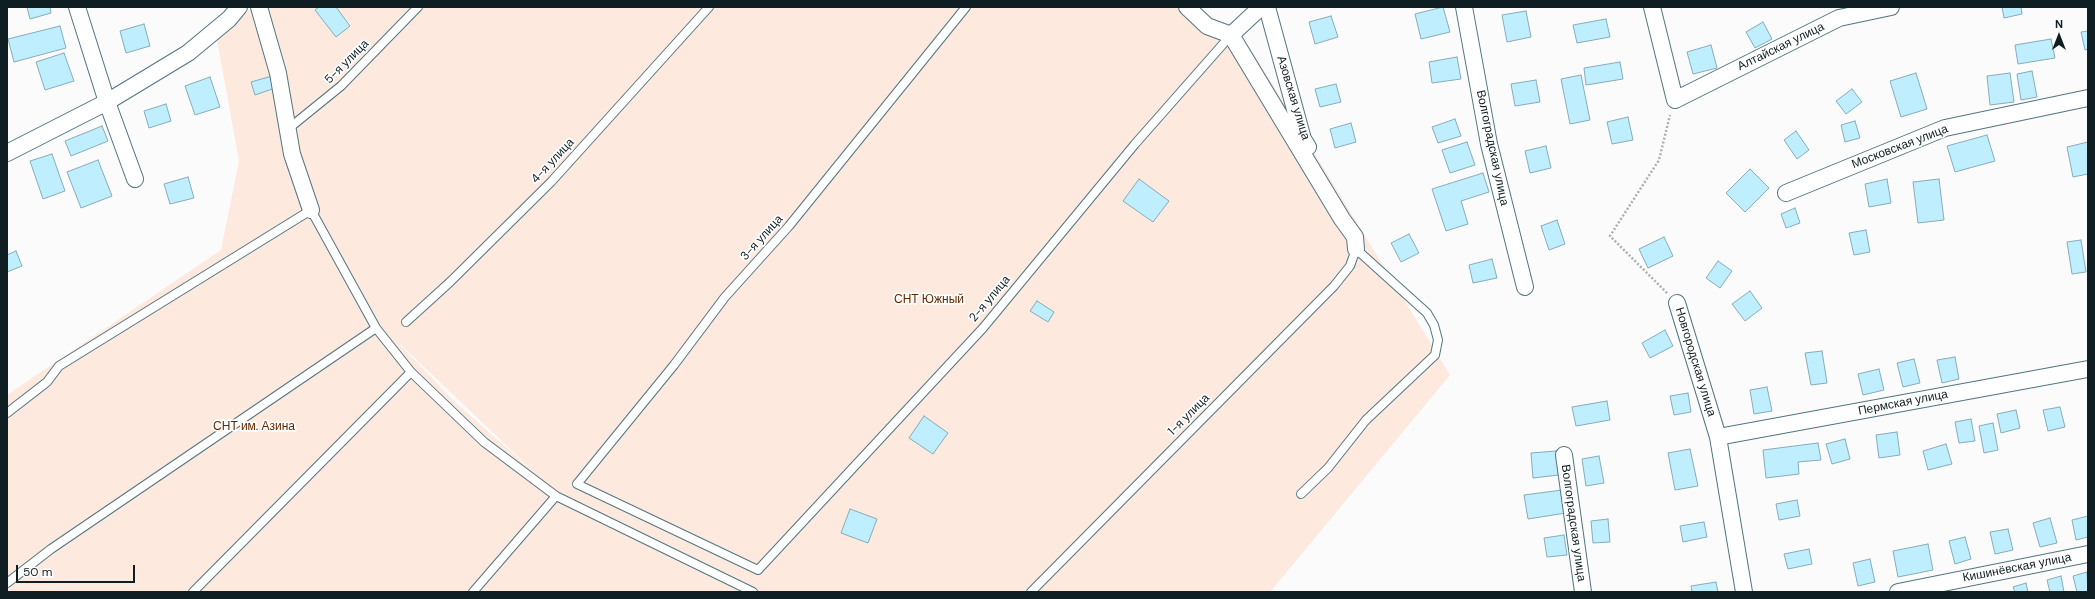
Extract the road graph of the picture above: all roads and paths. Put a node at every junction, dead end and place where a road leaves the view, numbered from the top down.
1 (77, 7) edge
2 (239, 7) edge
3 (259, 7) edge
4 (418, 7) edge
5 (709, 7) edge
6 (966, 7) edge
7 (1187, 7) edge
8 (1261, 7) edge
9 (1267, 7) edge
10 (1464, 7) edge
11 (1652, 7) edge
12 (1891, 7) edge
13 (1231, 35) junction
14 (2088, 98) edge
15 (1674, 100) junction
16 (107, 102) junction
17 (288, 129) junction
18 (7, 153) edge
19 (135, 179) dead end
20 (1786, 193) dead end
21 (312, 210) junction
22 (1356, 224) dead end
23 (1356, 249) junction
24 (1525, 287) dead end
25 (1677, 303) joint
26 (406, 322) dead end
27 (376, 328) junction
28 (2088, 369) edge
29 (411, 372) junction
30 (7, 413) edge
31 (1718, 437) junction
32 (1564, 455) dead end
33 (1301, 494) dead end
34 (556, 496) junction
35 (2088, 554) edge
36 (758, 570) joint
37 (7, 583) edge
38 (744, 590) edge
39 (193, 592) edge
40 (473, 592) edge
41 (753, 592) edge
42 (1031, 592) edge
43 (1583, 592) edge
44 (1744, 592) edge
45 (1898, 592) edge

1 - 16 street
2 - 16 street
3 - 17 street
4 - 17 lane, 5-я улица
5 - 26 lane, 4-я улица
6 - 36 lane, 3-я улица
7 - 13 street
8 - 13 street
9 - 22 street, Азовская улица
10 - 24 street, Волгоградская улица
11 - 15 street
12 - 15 street, Алтайская улица
13 - 23 street
13 - 36 lane, 2-я улица
14 - 20 street, Московская улица
15 - 25 path, Новгородская улица
16 - 18 street
16 - 19 street
17 - 21 street
21 - 27 lane
21 - 30 lane
23 - 33 lane
23 - 42 lane, 1-я улица
25 - 31 street, Новгородская улица
27 - 29 lane
27 - 37 lane
28 - 31 street, Пермская улица
29 - 34 lane
29 - 39 lane
31 - 44 street, Новгородская улица
32 - 43 street, Волгоградская улица
34 - 38 lane
34 - 40 lane
35 - 45 street, Кишинёвская улица
38 - 41 lane

